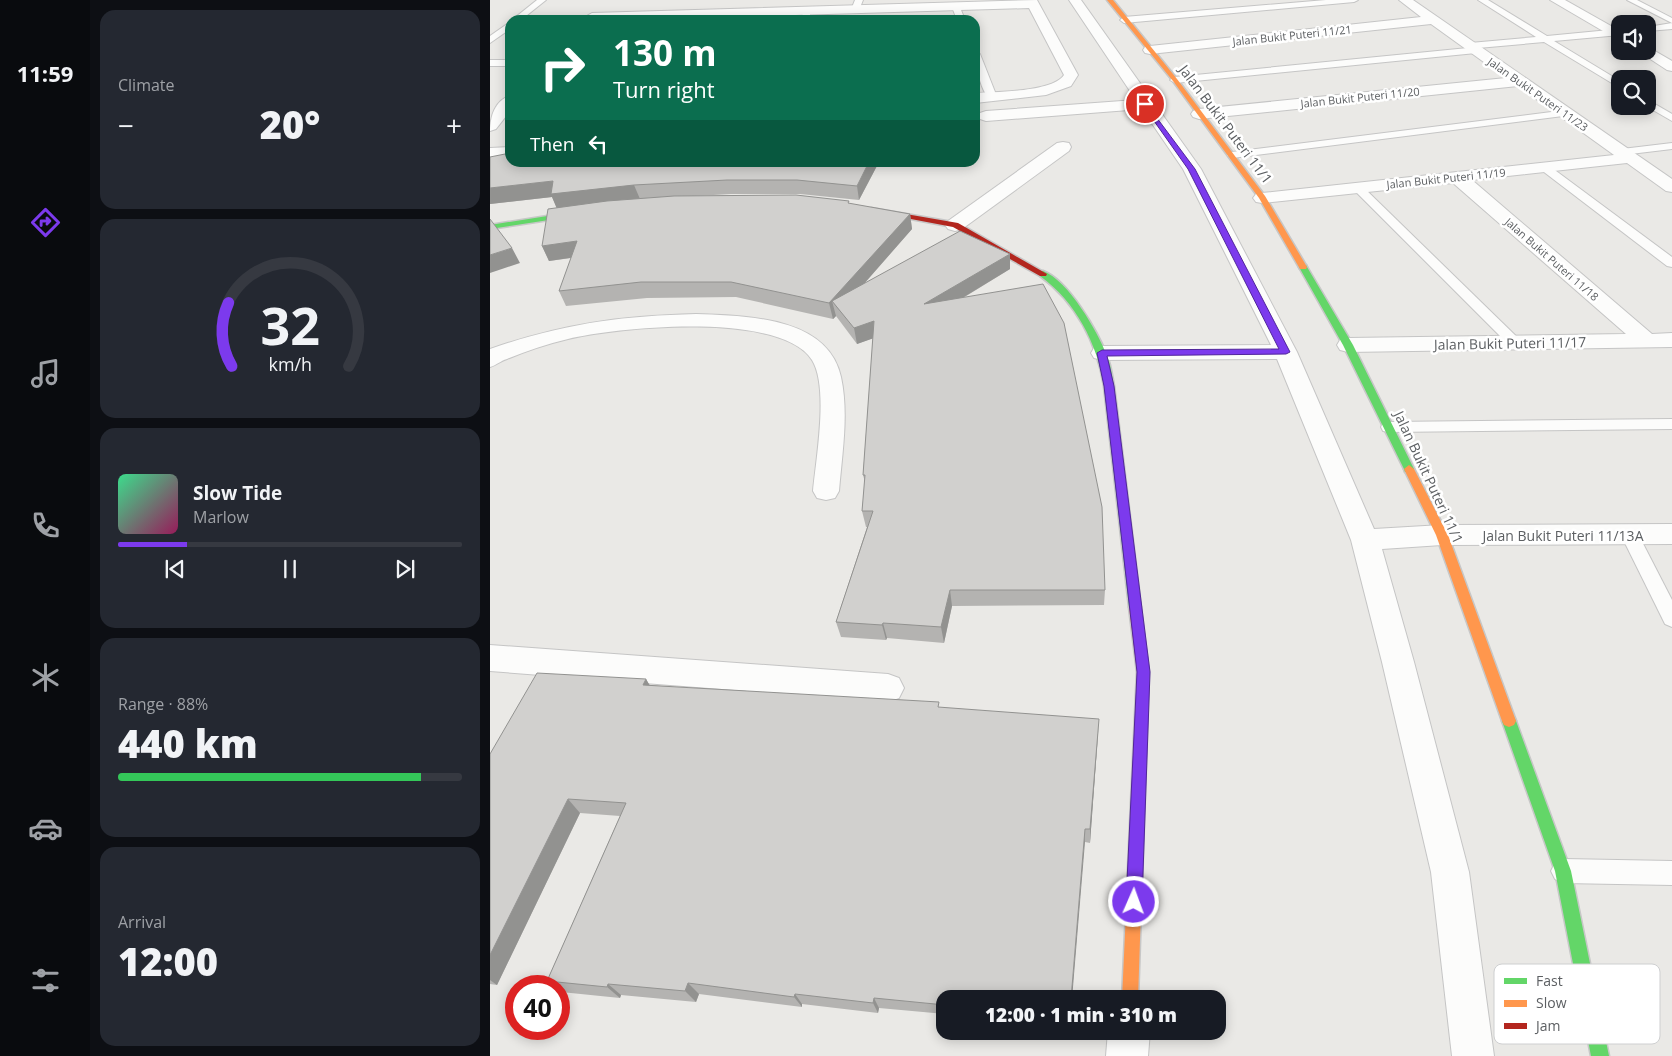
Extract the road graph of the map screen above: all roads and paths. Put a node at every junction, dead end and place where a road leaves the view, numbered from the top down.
1 (542, 0) edge
2 (1075, 0) edge
3 (1110, 0) edge
4 (1354, 0) edge
5 (1405, 0) edge
6 (1482, 0) edge
7 (1556, 0) edge
8 (1631, 0) edge
9 (1033, 2) edge
10 (857, 5) edge
11 (605, 6) dead end
12 (956, 7) junction
13 (522, 15) edge
14 (595, 15) edge
15 (806, 15) edge
16 (883, 15) edge
17 (959, 15) edge
18 (1124, 20) junction
19 (1434, 20) junction
20 (1672, 21) edge
21 (1672, 26) edge
22 (1656, 28) edge
23 (505, 29) edge
24 (1611, 30) edge
25 (1611, 34) edge
26 (1544, 39) junction
27 (490, 40) edge
28 (1473, 48) junction
29 (1150, 50) junction
30 (1656, 57) edge
31 (505, 62) edge
32 (490, 63) edge
33 (1672, 66) edge
34 (980, 67) edge
35 (1175, 80) junction
36 (1520, 80) junction
37 (1611, 80) edge
38 (992, 97) junction
39 (980, 98) edge
40 (1145, 104) junction
41 (1656, 107) edge
42 (505, 111) edge
43 (1567, 113) junction
44 (1199, 114) junction
45 (980, 117) edge
46 (1672, 118) edge
47 (494, 132) edge
48 (1672, 146) edge
49 (1063, 147) dead end
50 (505, 152) edge
51 (490, 153) edge
52 (1232, 155) junction
53 (1626, 155) junction
54 (1544, 167) junction
55 (1457, 177) junction
56 (1672, 187) edge
57 (1358, 188) junction
58 (1262, 198) junction
59 (866, 209) edge
60 (594, 210) edge
61 (955, 225) junction
62 (490, 227) edge
63 (1672, 263) edge
64 (1672, 340) edge
65 (1647, 341) junction
66 (1514, 342) junction
67 (1348, 345) junction
68 (1286, 352) junction
69 (1102, 353) junction
70 (492, 356) edge
71 (1672, 424) edge
72 (1389, 427) junction
73 (826, 491) dead end
74 (1672, 534) edge
75 (1442, 535) junction
76 (1630, 535) junction
77 (1365, 540) junction
78 (1672, 619) edge
79 (490, 658) edge
80 (888, 688) dead end
81 (1563, 871) junction
82 (1672, 873) edge
83 (1582, 964) edge
84 (1130, 990) edge
85 (1128, 1040) edge
86 (1127, 1056) edge
87 (1474, 1056) edge

1 - 13 lane
2 - 40 street
3 - 18 street, Jalan Bukit Puteri 11/1
4 - 18 lane
5 - 19 street, Jalan Bukit Puteri 11/23
6 - 26 lane
7 - 24 street
8 - 20 lane
9 - 12 street
9 - 38 street
10 - 15 street
10 - 16 street
11 - 14 street
12 - 16 street
12 - 17 lane
18 - 29 street, Jalan Bukit Puteri 11/1
19 - 28 street, Jalan Bukit Puteri 11/23
19 - 29 street, Jalan Bukit Puteri 11/21
21 - 22 lane
23 - 27 lane
25 - 26 lane
26 - 28 lane
26 - 37 lane
28 - 35 lane
28 - 36 street, Jalan Bukit Puteri 11/23
29 - 35 street, Jalan Bukit Puteri 11/1
30 - 33 street
31 - 32 lane
34 - 38 lane
35 - 44 street, Jalan Bukit Puteri 11/1
36 - 43 street, Jalan Bukit Puteri 11/23
36 - 44 street, Jalan Bukit Puteri 11/20
38 - 39 street
40 - 45 street
40 - 68 street
41 - 46 lane
42 - 47 street
43 - 52 lane
43 - 53 street, Jalan Bukit Puteri 11/23
44 - 52 street, Jalan Bukit Puteri 11/1
48 - 53 lane
49 - 61 street
50 - 51 street
52 - 58 street, Jalan Bukit Puteri 11/1
53 - 54 street, Jalan Bukit Puteri 11/19
53 - 56 street, Jalan Bukit Puteri 11/23
54 - 55 street, Jalan Bukit Puteri 11/19
54 - 63 lane
55 - 57 street, Jalan Bukit Puteri 11/19
55 - 65 street, Jalan Bukit Puteri 11/18
57 - 58 street, Jalan Bukit Puteri 11/19
57 - 66 lane
58 - 67 street, Jalan Bukit Puteri 11/1
59 - 61 street
60 - 62 street
61 - 69 street
64 - 65 street, Jalan Bukit Puteri 11/17
65 - 66 street, Jalan Bukit Puteri 11/17
66 - 67 street, Jalan Bukit Puteri 11/17
67 - 72 street, Jalan Bukit Puteri 11/1
68 - 69 street
68 - 77 street
69 - 84 street
70 - 73 street
71 - 72 lane
72 - 75 street, Jalan Bukit Puteri 11/1
74 - 76 street, Jalan Bukit Puteri 11/13A
75 - 76 street, Jalan Bukit Puteri 11/13A
75 - 77 street, Jalan Bukit Puteri 11/13A
75 - 81 street, Jalan Bukit Puteri 11/1
76 - 78 lane
77 - 87 street
79 - 80 street
81 - 82 lane
81 - 83 street, Jalan Bukit Puteri 11/1
85 - 86 street

